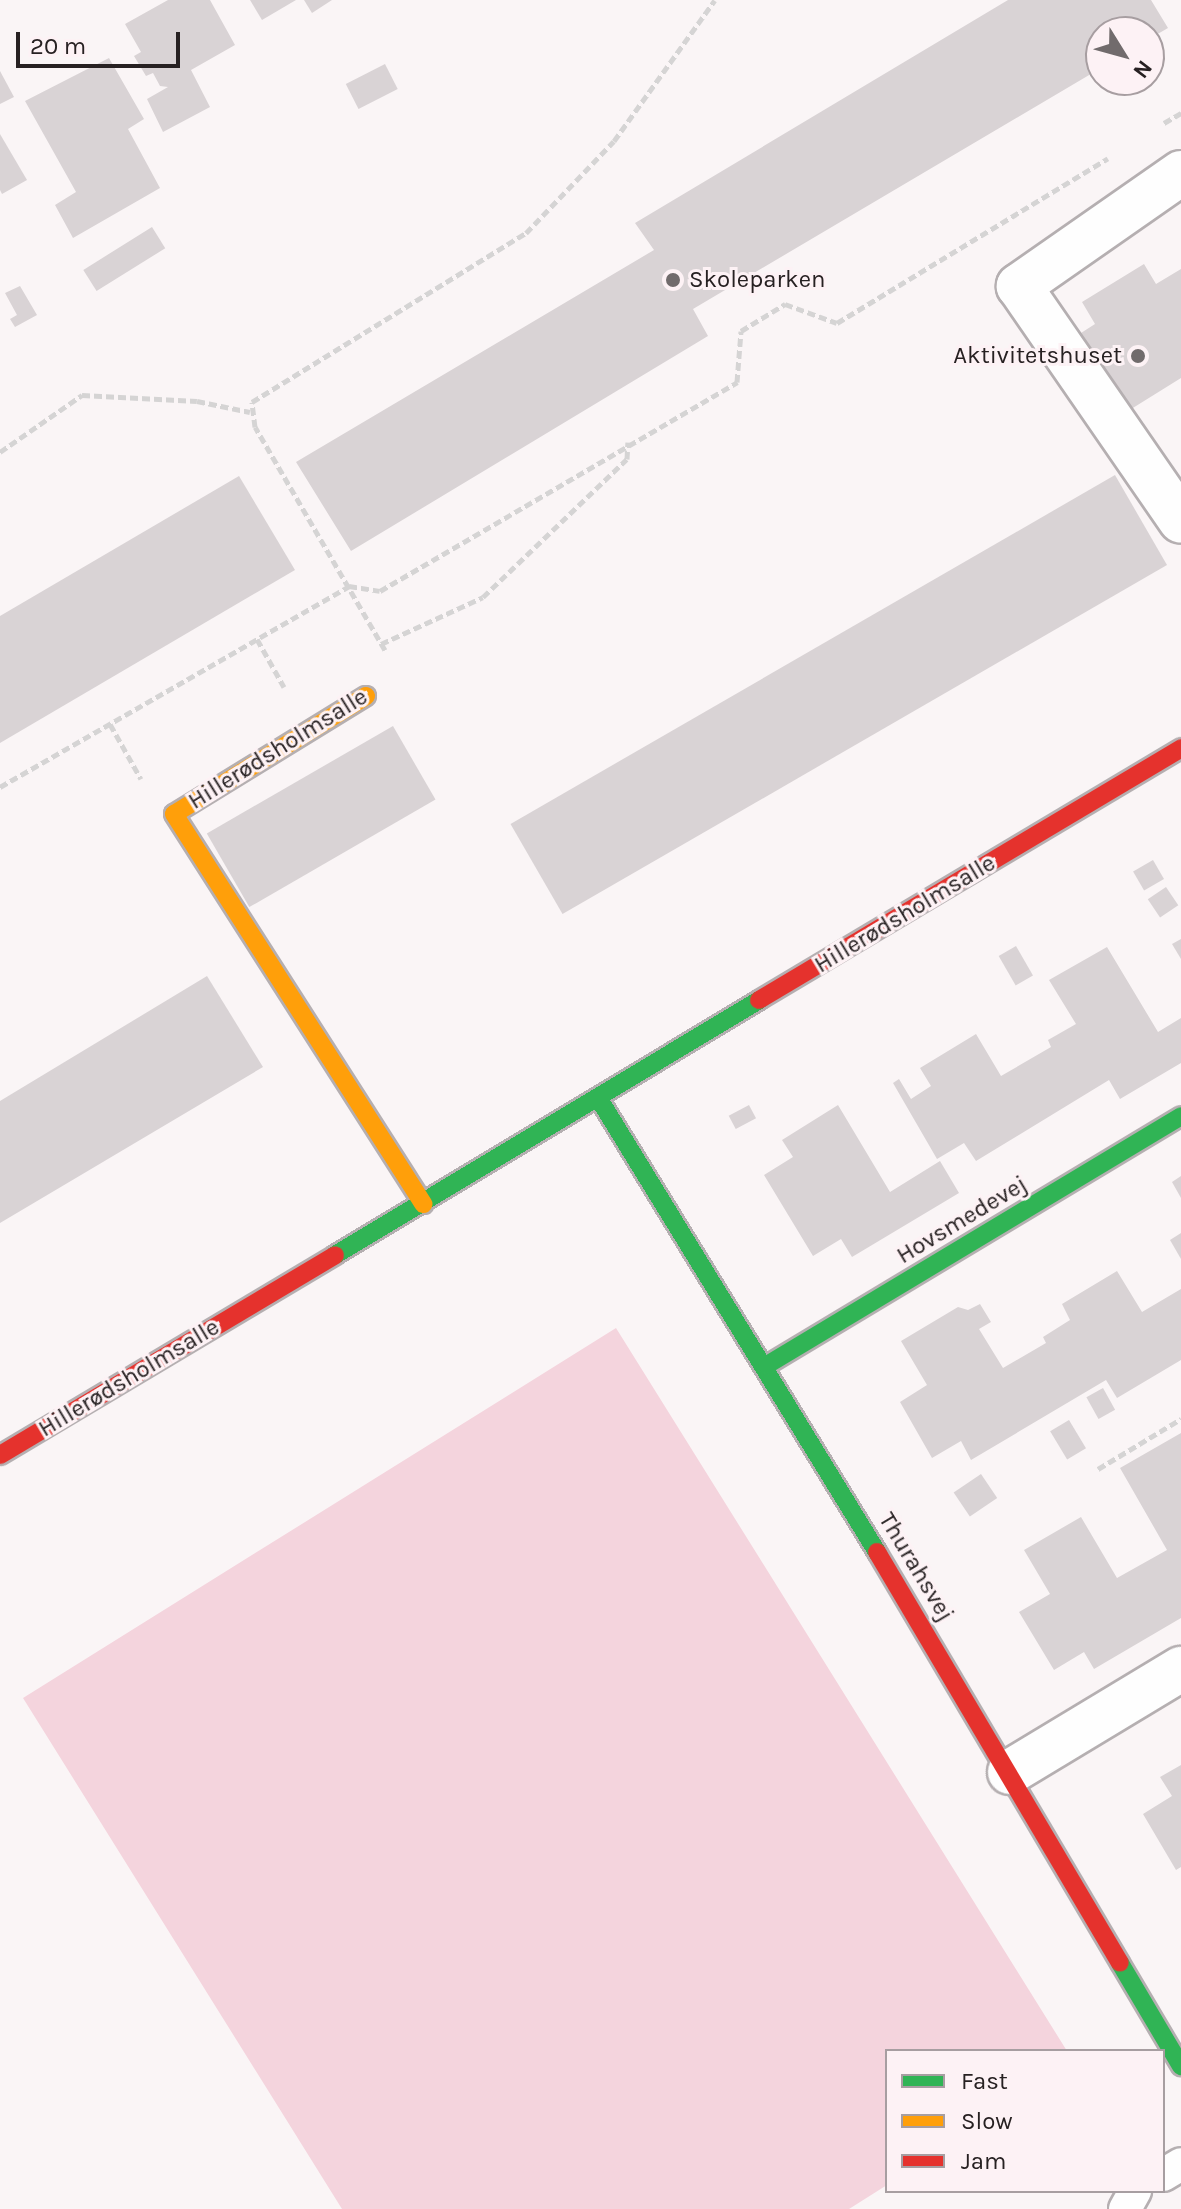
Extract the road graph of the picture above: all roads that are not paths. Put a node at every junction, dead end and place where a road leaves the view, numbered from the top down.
1 (1181, 173) edge
2 (1181, 521) edge
3 (366, 696) road end
4 (1181, 748) edge
5 (599, 1099) junction
6 (1181, 1116) edge
7 (423, 1204) junction
8 (767, 1365) junction
9 (0, 1455) edge
10 (1181, 1669) edge
11 (1010, 1772) junction
12 (1181, 2066) edge

1 - 2 street
3 - 7 street, Hillerødsholmsalle
4 - 5 street, Hillerødsholmsalle
5 - 7 street, Hillerødsholmsalle
5 - 8 street, Thurahsvej
6 - 8 street, Hovsmedevej
7 - 9 street, Hillerødsholmsalle
8 - 11 street, Thurahsvej
10 - 11 street
11 - 12 street, Thurahsvej

